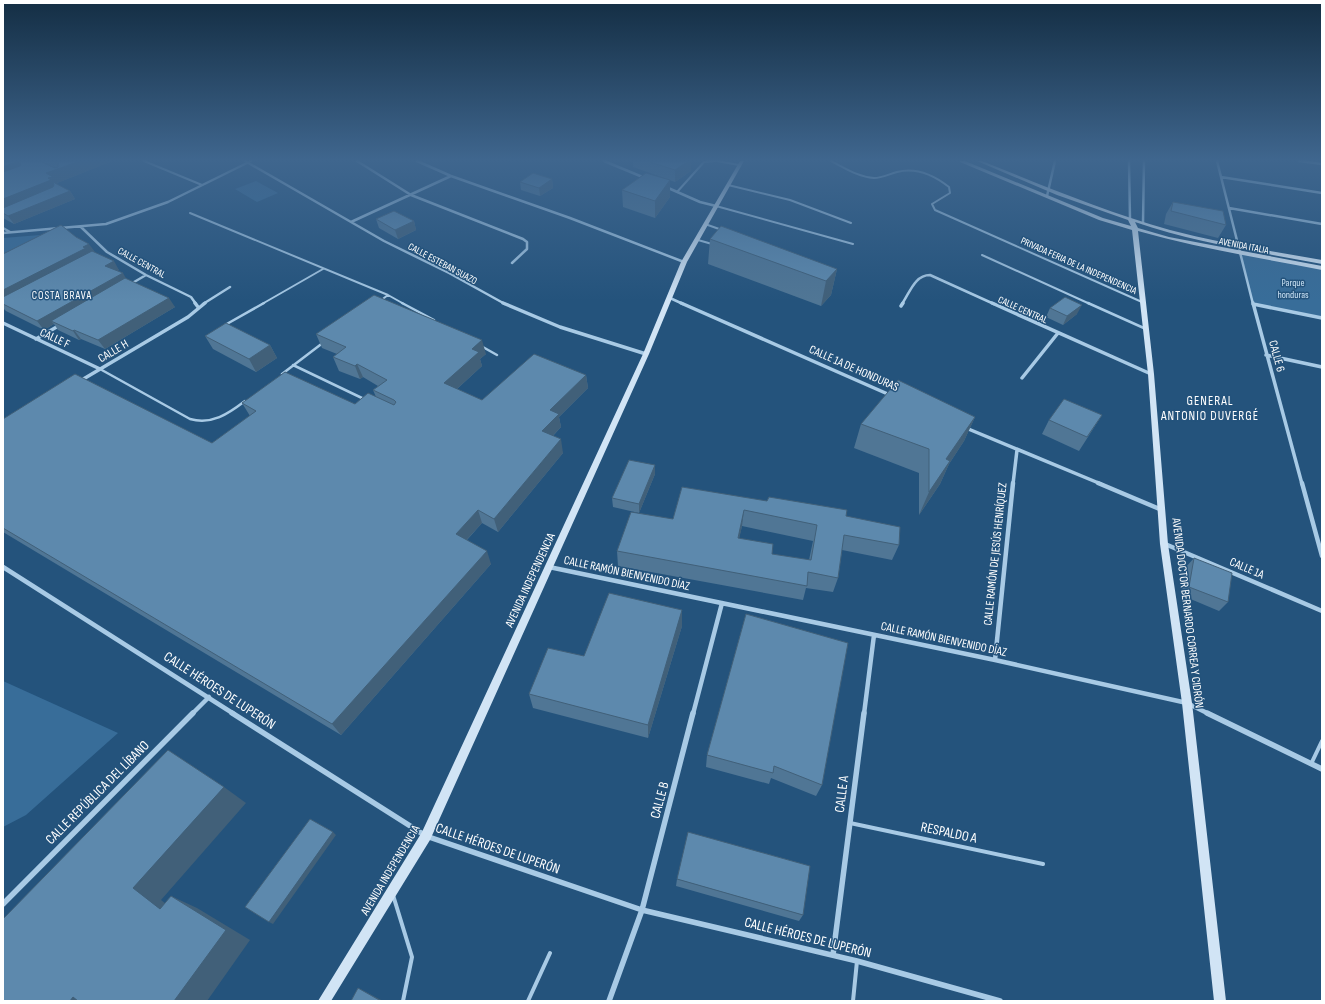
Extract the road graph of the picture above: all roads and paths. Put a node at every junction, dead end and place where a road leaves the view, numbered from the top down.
1 (153, 208) edge
2 (327, 208) edge
3 (382, 208) edge
4 (444, 208) edge
5 (541, 208) edge
6 (715, 208) edge
7 (723, 208) edge
8 (817, 208) edge
9 (934, 208) edge
10 (1078, 208) edge
11 (1093, 208) edge
12 (1130, 208) edge
13 (1143, 208) edge
14 (1229, 208) joint
15 (190, 213) dead end
16 (1130, 219) junction
17 (351, 222) junction
18 (850, 223) dead end
19 (1143, 223) junction
20 (705, 224) junction
21 (1322, 224) edge
22 (81, 227) junction
23 (3, 228) edge
24 (1135, 228) junction
25 (50, 230) junction
26 (725, 231) edge
27 (10, 232) junction
28 (3, 233) edge
29 (46, 234) edge
30 (698, 240) junction
31 (853, 244) dead end
32 (718, 245) edge
33 (1238, 246) junction
34 (107, 252) junction
35 (1240, 253) junction
36 (100, 255) edge
37 (982, 255) dead end
38 (512, 262) dead end
39 (684, 262) junction
40 (1322, 262) edge
41 (1322, 268) edge
42 (323, 269) junction
43 (146, 275) junction
44 (126, 287) edge
45 (230, 287) dead end
46 (388, 295) junction
47 (670, 298) junction
48 (1144, 303) junction
49 (375, 304) edge
50 (1253, 304) junction
51 (902, 306) dead end
52 (198, 307) junction
53 (1322, 318) edge
54 (436, 321) edge
55 (3, 323) edge
56 (63, 323) edge
57 (220, 328) edge
58 (1146, 329) junction
59 (1058, 333) junction
60 (36, 339) junction
61 (325, 342) edge
62 (477, 344) edge
63 (646, 354) junction
64 (497, 355) dead end
65 (1266, 355) junction
66 (293, 365) junction
67 (1322, 367) edge
68 (100, 369) junction
69 (281, 374) edge
70 (1151, 374) junction
71 (1022, 378) dead end
72 (74, 385) edge
73 (894, 396) edge
74 (250, 398) edge
75 (370, 402) edge
76 (959, 425) edge
77 (1017, 450) junction
78 (1163, 511) junction
79 (1164, 544) junction
80 (1322, 556) edge
81 (3, 567) edge
82 (549, 567) junction
83 (722, 603) junction
84 (1322, 611) edge
85 (874, 635) junction
86 (995, 660) junction
87 (209, 697) junction
88 (1187, 703) junction
89 (1322, 741) edge
90 (1312, 764) junction
91 (1322, 769) edge
92 (850, 823) junction
93 (426, 836) junction
94 (1043, 864) dead end
95 (392, 891) junction
96 (3, 904) edge
97 (642, 910) junction
98 (550, 953) dead end
99 (833, 955) junction
100 (857, 961) junction
101 (324, 1001) edge
102 (403, 1001) edge
103 (528, 1001) edge
104 (609, 1001) edge
105 (853, 1001) edge
106 (1000, 1001) edge
107 (1220, 1001) edge

1 - 22 street
2 - 17 street, CALLE ESTEBAN SUAZO
3 - 17 street
4 - 38 street
5 - 39 street
6 - 20 street, AVENIDA INDEPENDENCIA
7 - 31 lane
8 - 18 lane
9 - 48 lane, PRIVADA FERIA DE LA INDEPENDENCIA
10 - 24 street, AVENIDA ITALIA
11 - 16 street, AVENIDA ITALIA
12 - 16 street, AVENIDA DOCTOR BERNARDO CORREA Y CIDRÓN
13 - 19 street
14 - 21 street
14 - 33 street, CALLE 6
15 - 42 lane
16 - 19 street, AVENIDA ITALIA
16 - 24 street, AVENIDA DOCTOR BERNARDO CORREA Y CIDRÓN
17 - 63 street, CALLE ESTEBAN SUAZO
19 - 24 street
19 - 33 street, AVENIDA ITALIA
20 - 26 lane
20 - 30 street, AVENIDA INDEPENDENCIA
22 - 25 street
22 - 34 street, CALLE CENTRAL
23 - 27 street
24 - 35 street, AVENIDA ITALIA
24 - 48 street, AVENIDA DOCTOR BERNARDO CORREA Y CIDRÓN
25 - 27 street
25 - 29 street
27 - 28 street
30 - 32 lane
30 - 39 street, AVENIDA INDEPENDENCIA
33 - 35 street, CALLE 6
33 - 40 street, AVENIDA ITALIA
34 - 36 street
34 - 43 street, CALLE CENTRAL
35 - 41 street, AVENIDA ITALIA
35 - 50 street, CALLE 6
37 - 58 lane
39 - 47 street, AVENIDA INDEPENDENCIA
42 - 46 lane
42 - 57 lane
43 - 44 street
43 - 52 street, CALLE CENTRAL
45 - 52 street, CALLE H
46 - 49 lane
46 - 54 lane
47 - 63 street, AVENIDA INDEPENDENCIA
47 - 73 street, CALLE 1A DE HONDURAS
48 - 58 street, AVENIDA DOCTOR BERNARDO CORREA Y CIDRÓN
50 - 53 street
50 - 65 street, CALLE 6
51 - 59 street, CALLE CENTRAL
52 - 68 street, CALLE H
55 - 60 street, CALLE F
56 - 60 street
58 - 70 street, AVENIDA DOCTOR BERNARDO CORREA Y CIDRÓN
59 - 70 street, CALLE CENTRAL
59 - 71 street
60 - 68 street, CALLE F
61 - 66 lane
62 - 64 lane
63 - 82 street, AVENIDA INDEPENDENCIA
65 - 67 street
65 - 80 street, CALLE 6
66 - 69 lane
66 - 75 lane
68 - 72 street, CALLE H
68 - 74 lane
70 - 78 street, AVENIDA DOCTOR BERNARDO CORREA Y CIDRÓN
76 - 77 street
77 - 78 street
77 - 86 street, CALLE RAMÓN DE JESÚS HENRÍQUEZ
78 - 79 street, AVENIDA DOCTOR BERNARDO CORREA Y CIDRÓN
79 - 84 street, CALLE 1A
79 - 88 street, AVENIDA DOCTOR BERNARDO CORREA Y CIDRÓN
81 - 87 street, CALLE HÉROES DE LUPERÓN
82 - 83 street, CALLE RAMÓN BIENVENIDO DÍAZ
82 - 93 street, AVENIDA INDEPENDENCIA
83 - 85 street, CALLE RAMÓN BIENVENIDO DÍAZ
83 - 97 street, CALLE B
85 - 86 street, CALLE RAMÓN BIENVENIDO DÍAZ
85 - 92 street, CALLE A
86 - 88 street, CALLE RAMÓN BIENVENIDO DÍAZ
87 - 93 street, CALLE HÉROES DE LUPERÓN
87 - 96 street, CALLE REPÚBLICA DEL LÍBANO
88 - 90 street, CALLE RAMÓN BIENVENIDO DÍAZ
88 - 107 street, AVENIDA DOCTOR BERNARDO CORREA Y CIDRÓN
89 - 90 lane
90 - 91 street, CALLE RAMÓN BIENVENIDO DÍAZ
92 - 94 lane, RESPALDO A
92 - 99 street, CALLE A
93 - 95 street, AVENIDA INDEPENDENCIA
93 - 97 street, CALLE HÉROES DE LUPERÓN
95 - 101 street, AVENIDA INDEPENDENCIA
95 - 102 lane
97 - 99 street, CALLE HÉROES DE LUPERÓN
97 - 104 street, CALLE B
98 - 103 lane
99 - 100 street, CALLE HÉROES DE LUPERÓN
100 - 105 lane
100 - 106 street, CALLE HÉROES DE LUPERÓN

